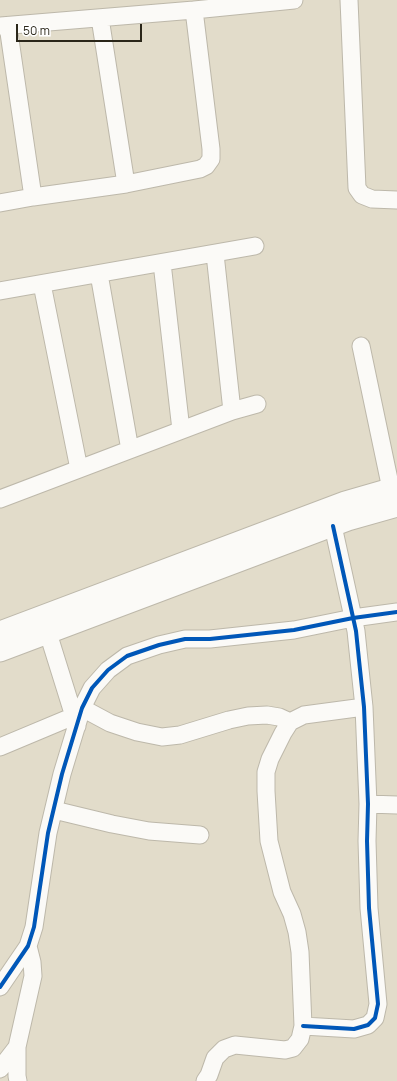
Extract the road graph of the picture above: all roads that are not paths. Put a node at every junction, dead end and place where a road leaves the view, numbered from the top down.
1 (294, 0) edge
2 (349, 0) edge
3 (194, 10) junction
4 (100, 18) junction
5 (4, 26) edge
6 (126, 184) junction
7 (33, 196) junction
8 (397, 200) edge
9 (0, 203) edge
10 (255, 246) dead end
11 (215, 254) junction
12 (162, 263) junction
13 (99, 274) junction
14 (42, 284) junction
15 (0, 291) edge
16 (361, 346) dead end
17 (257, 404) dead end
18 (232, 411) junction
19 (181, 430) junction
20 (130, 450) junction
21 (79, 469) junction
22 (395, 494) edge
23 (0, 499) edge
24 (332, 526) junction
25 (397, 612) edge
26 (353, 618) junction
27 (48, 633) junction
28 (0, 644) edge
29 (364, 707) junction
30 (78, 716) junction
31 (290, 722) junction
32 (0, 747) edge
33 (368, 804) junction
34 (397, 805) edge
35 (54, 810) junction
36 (200, 835) dead end
37 (28, 946) junction
38 (0, 987) edge
39 (303, 1026) junction
40 (16, 1047) junction
41 (0, 1068) edge
42 (18, 1081) edge
43 (204, 1081) edge

1 - 3 street
2 - 8 street
3 - 4 street
3 - 6 street
4 - 5 street
4 - 6 street
5 - 7 street
6 - 7 street
7 - 9 street
10 - 11 street
11 - 12 street
11 - 18 street
12 - 13 street
12 - 19 street
13 - 14 street
13 - 20 street
14 - 15 street
14 - 21 street
16 - 22 street
17 - 18 street
18 - 19 street
19 - 20 street
20 - 21 street
21 - 23 street
22 - 24 street
22 - 28 street
24 - 26 street
24 - 27 street
25 - 26 street
26 - 29 street
26 - 30 street
27 - 28 street
27 - 30 street
29 - 31 street
29 - 33 street
30 - 31 street
30 - 32 street
30 - 35 street
31 - 39 street
33 - 34 street
33 - 39 street
35 - 36 street
35 - 37 street
37 - 38 street
37 - 40 street
39 - 43 street
40 - 41 street
40 - 42 street

